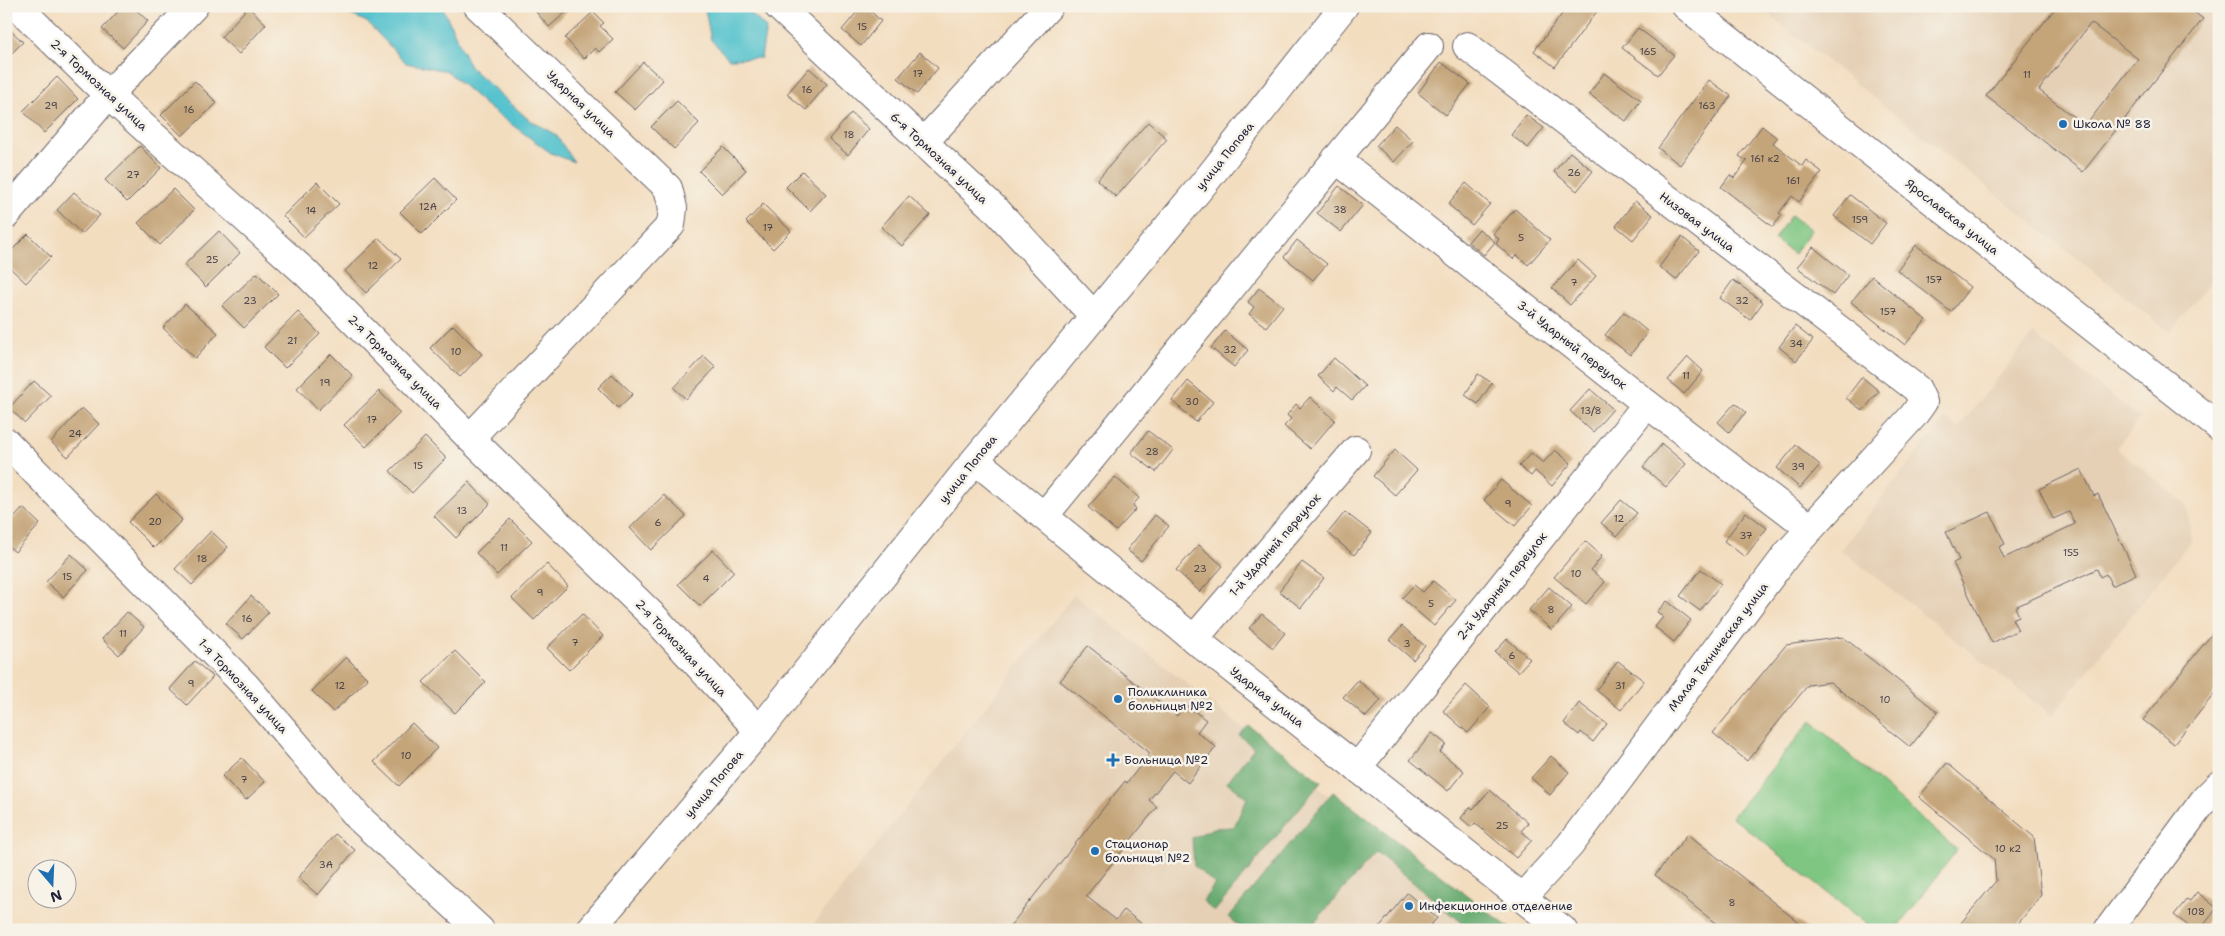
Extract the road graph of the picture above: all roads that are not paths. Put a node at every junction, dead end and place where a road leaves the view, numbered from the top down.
1 (17, 6) edge
2 (194, 6) edge
3 (478, 6) edge
4 (778, 6) edge
5 (1049, 6) edge
6 (1344, 6) edge
7 (1686, 6) edge
8 (1429, 46) dead end
9 (1466, 46) dead end
10 (108, 95) junction
11 (923, 142) junction
12 (1336, 159) junction
13 (6, 215) edge
14 (1094, 316) junction
15 (1923, 402) joint
16 (1647, 404) junction
17 (2219, 428) edge
18 (470, 438) junction
19 (6, 442) edge
20 (1356, 450) dead end
21 (975, 460) junction
22 (1044, 516) junction
23 (1810, 528) junction
24 (1194, 639) junction
25 (759, 731) junction
26 (1357, 768) junction
27 (2219, 785) edge
28 (1522, 898) junction
29 (480, 930) edge
30 (590, 930) edge
31 (1563, 930) edge
32 (2108, 930) edge

1 - 10 street, 2-я Тормозная улица
2 - 10 street
3 - 18 street, Ударная улица
4 - 11 street, 6-я Тормозная улица
5 - 11 street
6 - 14 street, улица Попова
7 - 17 street, Ярославская улица
8 - 12 street
9 - 15 street, Низовая улица
10 - 13 street
10 - 18 street, 2-я Тормозная улица
11 - 14 street, 6-я Тормозная улица
12 - 16 street, 3-й Ударный переулок
12 - 22 street
14 - 21 street, улица Попова
15 - 23 street, Малая Техническая улица
16 - 23 street, 3-й Ударный переулок
16 - 26 street, 2-й Ударный переулок
18 - 25 street, 2-я Тормозная улица
19 - 29 street, 1-я Тормозная улица
20 - 24 street, 1-й Ударный переулок
21 - 22 street, Ударная улица
21 - 25 street, улица Попова
22 - 24 street, Ударная улица
23 - 28 street, Малая Техническая улица
24 - 26 street, Ударная улица
25 - 30 street, улица Попова
26 - 28 street, Ударная улица
27 - 32 street
28 - 31 street, Ударная улица

